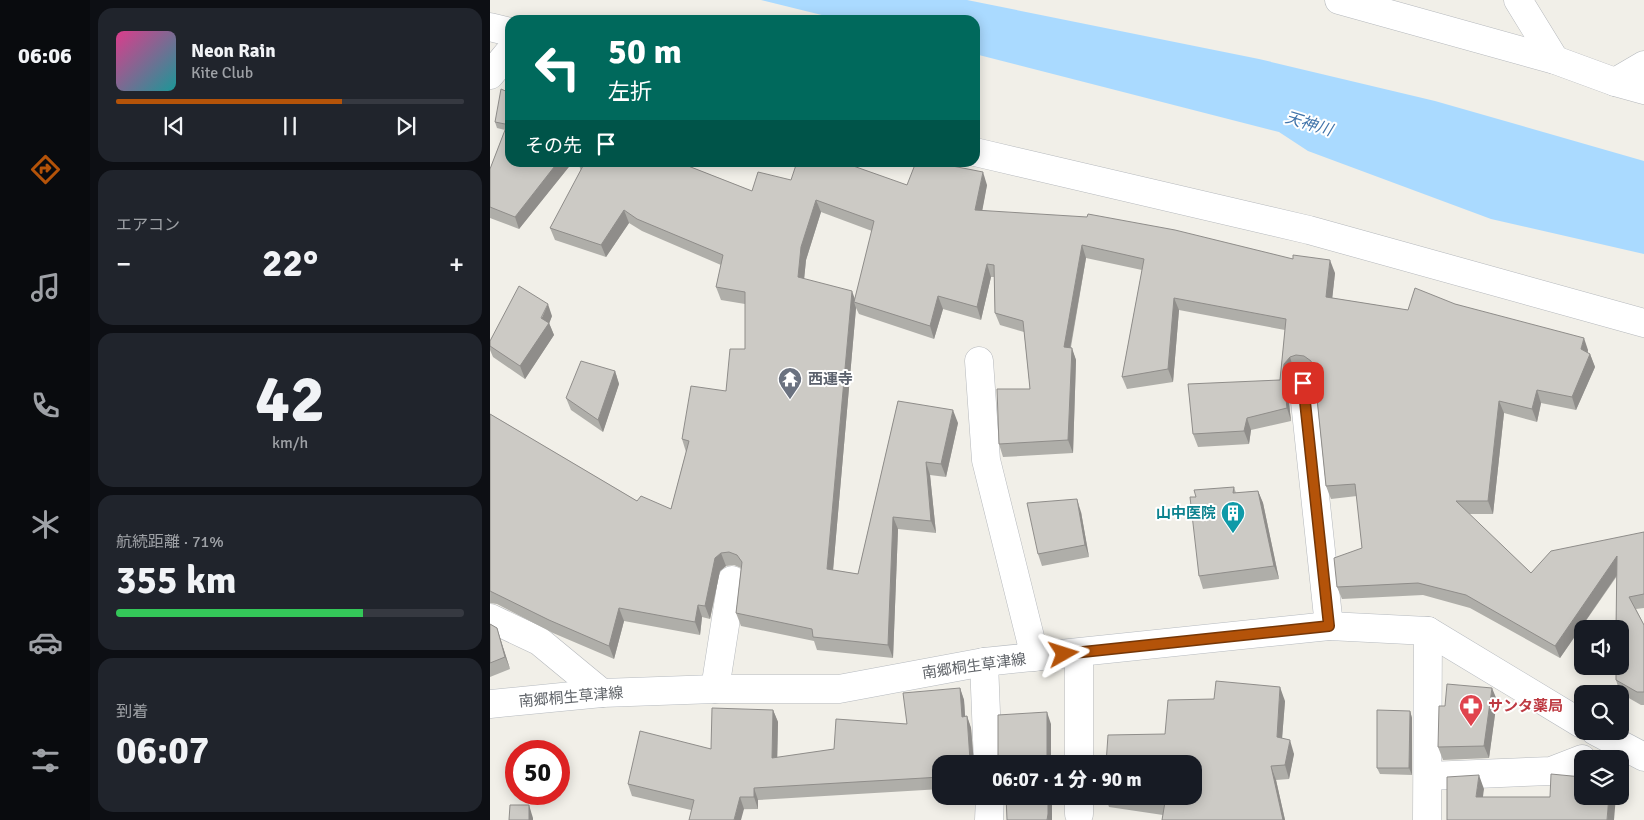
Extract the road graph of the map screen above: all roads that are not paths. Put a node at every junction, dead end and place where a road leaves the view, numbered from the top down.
1 (1339, 0) edge
2 (1518, 0) edge
3 (490, 27) edge
4 (505, 31) edge
5 (505, 57) edge
6 (1555, 60) junction
7 (1644, 65) edge
8 (490, 75) edge
9 (1615, 82) junction
10 (1644, 90) edge
11 (980, 153) edge
12 (1644, 323) edge
13 (979, 361) dead end
14 (1303, 383) dead end
15 (732, 580) dead end
16 (490, 618) edge
17 (1329, 626) junction
18 (1428, 631) junction
19 (1079, 653) junction
20 (1035, 657) junction
21 (984, 662) junction
22 (715, 689) junction
23 (602, 693) junction
24 (490, 704) edge
25 (1574, 719) edge
26 (1609, 740) edge
27 (1619, 746) junction
28 (1608, 750) edge
29 (988, 755) edge
30 (1079, 755) edge
31 (1644, 757) edge
32 (1574, 762) edge
33 (1428, 776) junction
34 (990, 805) edge
35 (989, 820) edge
36 (1427, 820) edge

1 - 6 street
2 - 6 street
3 - 4 street
5 - 8 street
6 - 9 street
7 - 9 street
9 - 10 street
11 - 12 street
13 - 20 street
14 - 17 street
15 - 22 street
16 - 23 street
17 - 18 street, 南郷桐生草津線
17 - 19 street, 南郷桐生草津線
18 - 25 street, 南郷桐生草津線
18 - 33 street
19 - 20 street, 南郷桐生草津線
19 - 30 street
20 - 21 street, 南郷桐生草津線
21 - 22 street, 南郷桐生草津線
21 - 29 street
22 - 23 street, 南郷桐生草津線
23 - 24 street, 南郷桐生草津線
26 - 27 street
27 - 28 street
27 - 31 street
32 - 33 street
33 - 36 street
34 - 35 street

